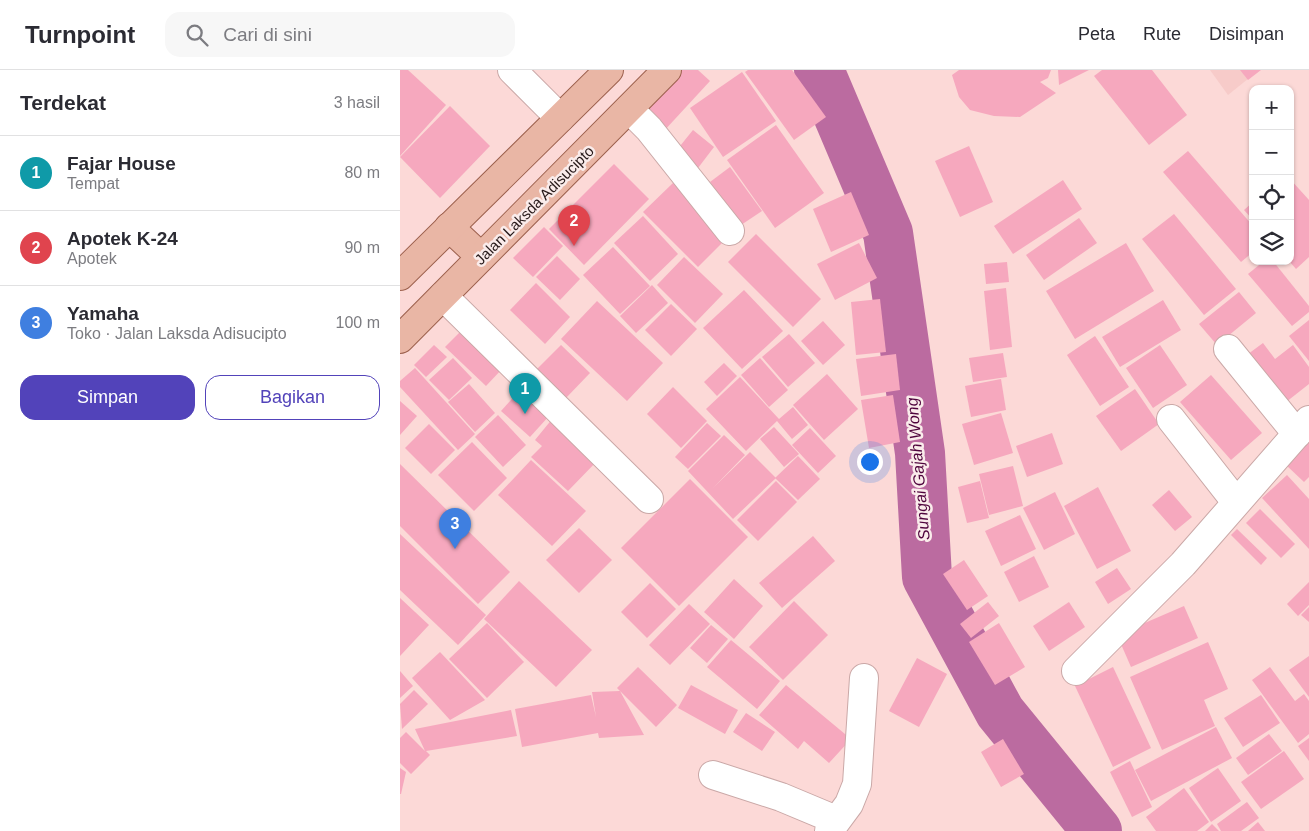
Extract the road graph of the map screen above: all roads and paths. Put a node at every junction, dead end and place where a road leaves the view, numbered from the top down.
1 (512, 70) edge
2 (609, 70) edge
3 (667, 70) edge
4 (629, 109) junction
5 (560, 118) junction
6 (490, 186) junction
7 (521, 217) junction
8 (449, 227) junction
9 (730, 230) dead end
10 (481, 258) junction
11 (400, 276) edge
12 (443, 296) junction
13 (400, 339) edge
14 (1228, 348) dead end
15 (1171, 419) dead end
16 (1303, 427) edge
17 (648, 499) dead end
18 (1236, 502) junction
19 (1076, 671) dead end
20 (864, 678) dead end
21 (713, 775) dead end
22 (832, 826) edge

1 - 5 street
2 - 5 main road
3 - 4 main road, Jalan Laksda Adisucipto
4 - 7 main road, Jalan Laksda Adisucipto
4 - 9 street
5 - 6 main road
6 - 7 main road
6 - 8 main road
7 - 10 main road, Jalan Laksda Adisucipto
8 - 10 main road
8 - 11 main road
10 - 12 main road, Jalan Laksda Adisucipto
12 - 13 main road, Jalan Laksda Adisucipto
12 - 17 street
14 - 16 street
15 - 18 street
16 - 18 street
18 - 19 street
20 - 22 street
21 - 22 street

